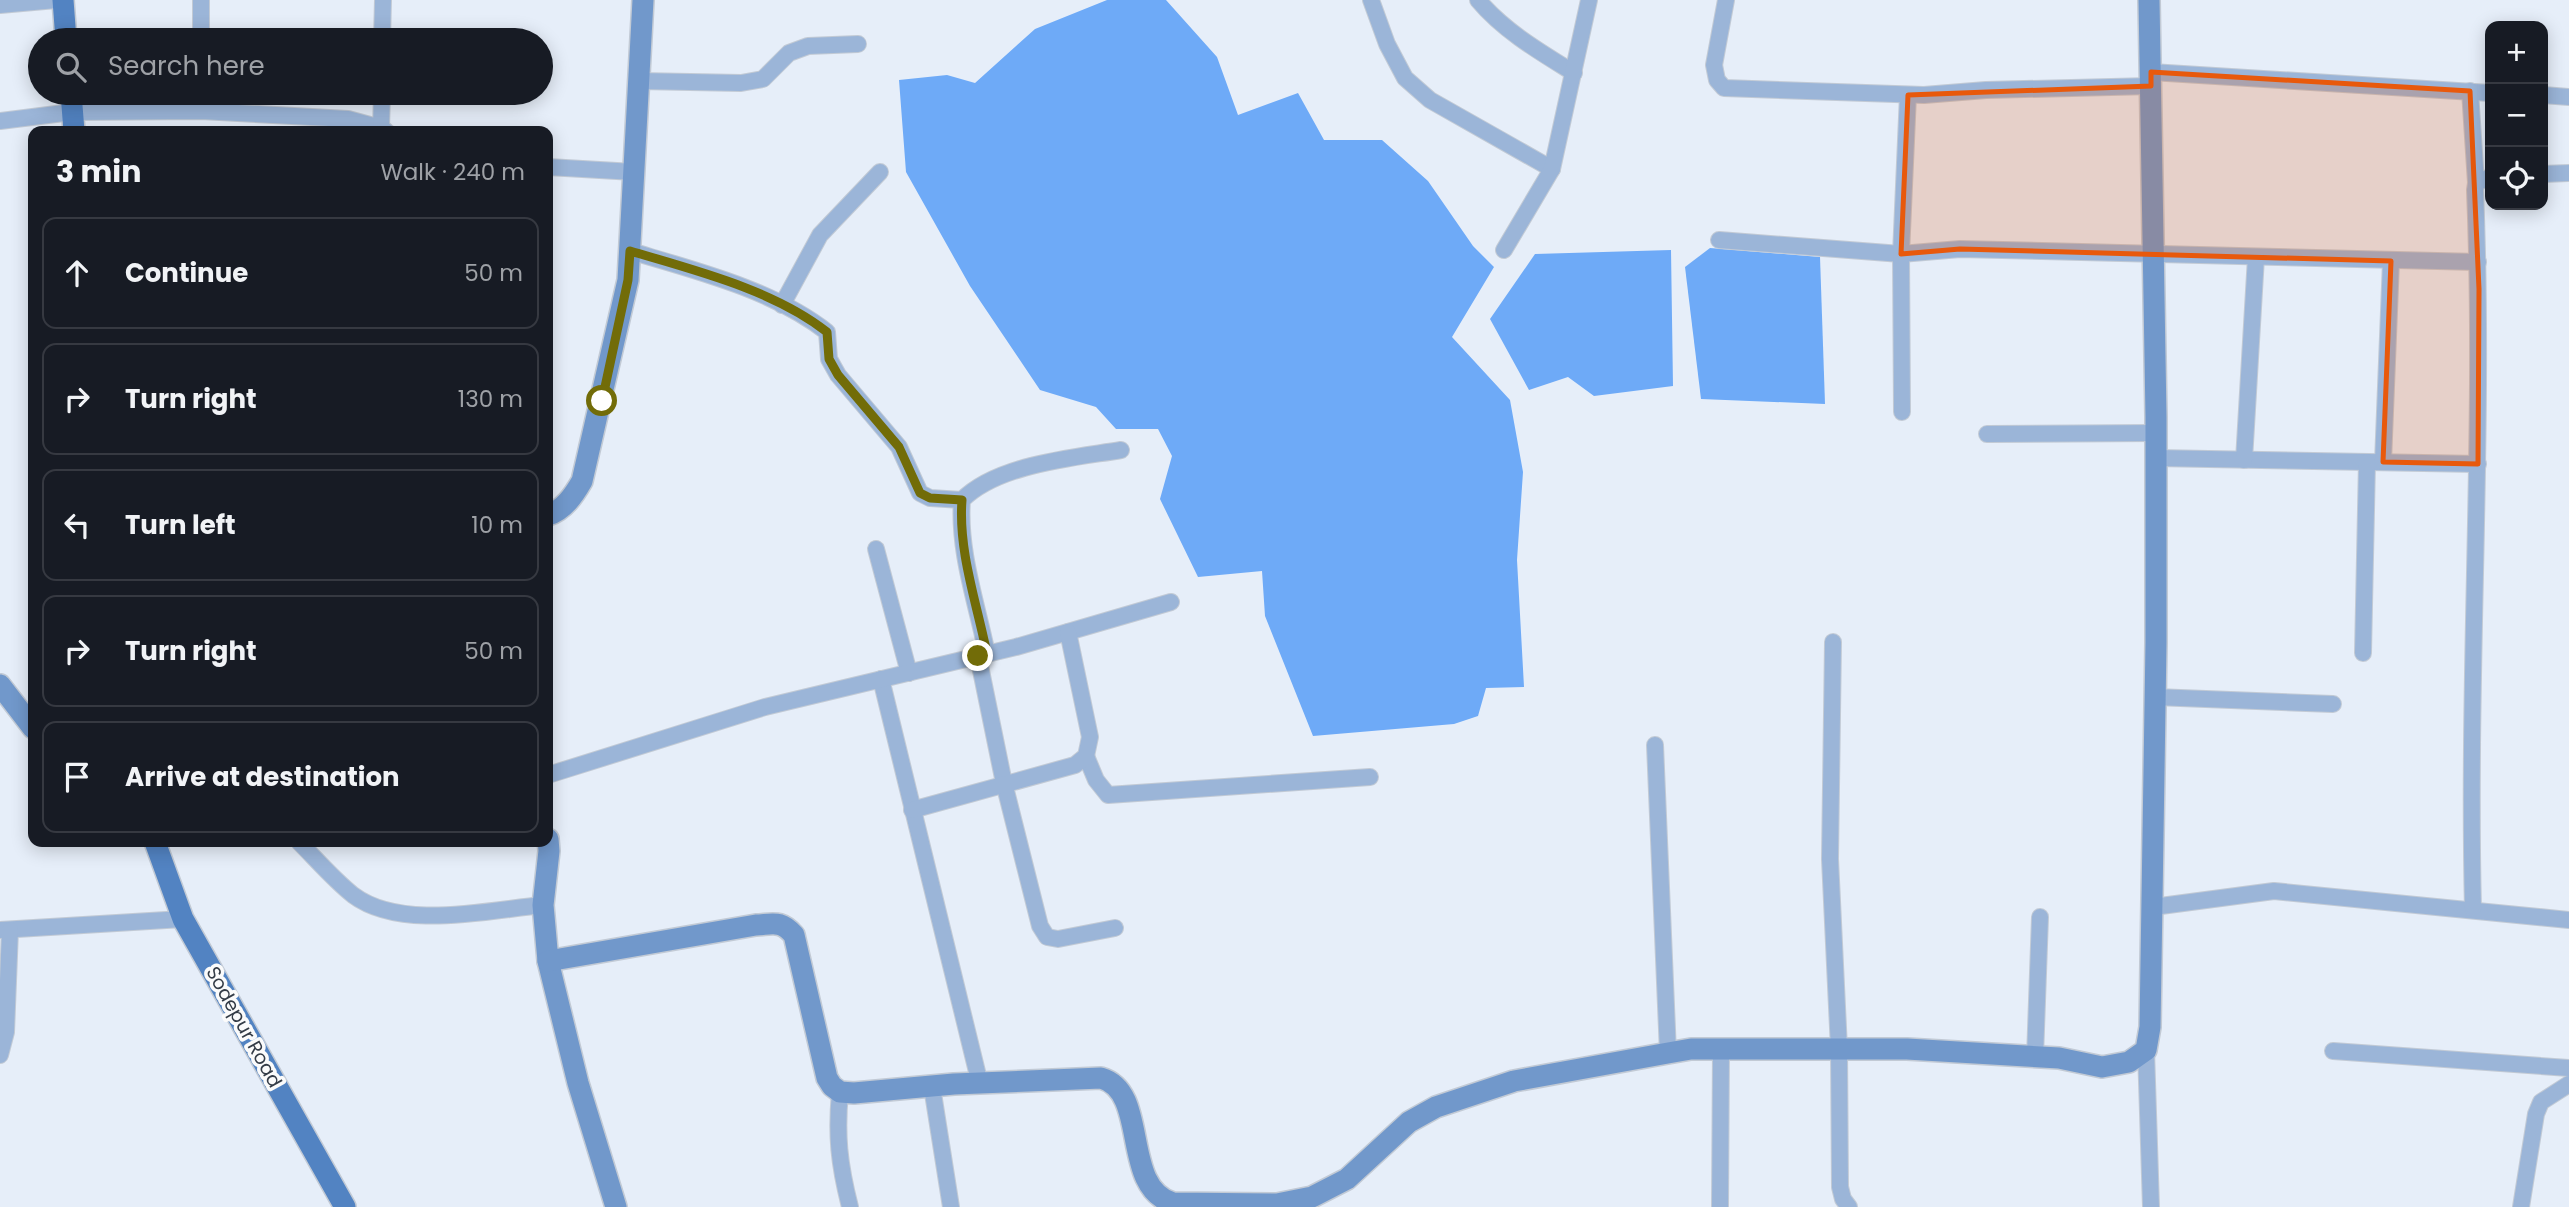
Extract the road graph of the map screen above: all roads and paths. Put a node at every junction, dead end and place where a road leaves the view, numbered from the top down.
1 (56, 0) edge
2 (63, 0) edge
3 (201, 0) edge
4 (383, 0) edge
5 (643, 0) edge
6 (1371, 0) edge
7 (1478, 0) edge
8 (1590, 0) edge
9 (1726, 0) edge
10 (2149, 0) edge
11 (0, 5) edge
12 (65, 28) edge
13 (201, 28) edge
14 (382, 28) edge
15 (858, 44) dead end
16 (1574, 73) junction
17 (2151, 79) junction
18 (639, 81) junction
19 (2470, 91) junction
20 (2485, 92) edge
21 (1908, 94) junction
22 (2548, 95) edge
23 (2569, 97) edge
24 (201, 105) edge
25 (382, 105) edge
26 (201, 111) junction
27 (72, 112) edge
28 (0, 121) edge
29 (372, 126) edge
30 (383, 126) edge
31 (553, 167) edge
32 (1552, 169) junction
33 (635, 172) junction
34 (880, 172) dead end
35 (2569, 173) edge
36 (2548, 174) edge
37 (2483, 180) edge
38 (1718, 240) dead end
39 (1504, 250) dead end
40 (630, 251) junction
41 (1901, 254) junction
42 (2153, 255) junction
43 (2256, 257) junction
44 (2391, 261) junction
45 (2478, 262) junction
46 (782, 306) junction
47 (1902, 412) dead end
48 (2156, 433) junction
49 (1987, 434) dead end
50 (1121, 450) dead end
51 (2156, 458) junction
52 (2244, 460) junction
53 (2375, 462) junction
54 (2478, 464) junction
55 (962, 500) junction
56 (553, 514) edge
57 (876, 548) dead end
58 (1171, 602) dead end
59 (1068, 632) junction
60 (1833, 642) dead end
61 (2363, 653) dead end
62 (983, 655) junction
63 (909, 673) junction
64 (881, 679) junction
65 (0, 685) edge
66 (2155, 697) junction
67 (2333, 704) dead end
68 (28, 721) edge
69 (1655, 745) dead end
70 (1086, 756) junction
71 (553, 773) edge
72 (1370, 777) dead end
73 (1004, 783) junction
74 (912, 810) junction
75 (157, 847) edge
76 (304, 847) edge
77 (549, 847) edge
78 (544, 905) junction
79 (2153, 907) junction
80 (2473, 909) junction
81 (2040, 917) dead end
82 (183, 919) junction
83 (2569, 920) edge
84 (1115, 928) dead end
85 (5, 930) edge
86 (548, 961) junction
87 (1721, 1049) junction
88 (1839, 1049) junction
89 (2146, 1049) junction
90 (2333, 1051) dead end
91 (1668, 1053) junction
92 (0, 1055) edge
93 (2035, 1057) junction
94 (2569, 1068) edge
95 (979, 1084) junction
96 (2569, 1084) edge
97 (932, 1087) junction
98 (840, 1091) junction
99 (1218, 1206) edge
100 (345, 1207) edge
101 (616, 1207) edge
102 (850, 1207) edge
103 (951, 1207) edge
104 (1720, 1207) edge
105 (1849, 1207) edge
106 (2151, 1207) edge
107 (2521, 1207) edge

1 - 11 street
2 - 12 main road
3 - 13 street
4 - 14 street
5 - 18 street
6 - 32 street
7 - 16 street
8 - 16 street
9 - 21 street
10 - 17 street
15 - 18 street
16 - 32 street
17 - 19 street
17 - 21 street
17 - 42 street
18 - 33 street
19 - 20 street
19 - 37 street
21 - 41 street
22 - 23 street
24 - 26 street
25 - 30 street
26 - 27 street
26 - 29 street
27 - 28 street
31 - 33 street
32 - 39 street
33 - 40 street
34 - 46 street
35 - 36 street
37 - 45 street
38 - 41 street
40 - 46 street
40 - 56 street
41 - 42 street
41 - 47 street
42 - 43 street
42 - 48 street
43 - 44 street
43 - 52 street
44 - 45 street
44 - 53 street
45 - 54 street
46 - 55 street
48 - 49 street
48 - 51 street
50 - 55 street
51 - 52 street
51 - 66 street
52 - 53 street
53 - 54 street
53 - 61 street
54 - 80 street
55 - 62 street
57 - 63 street
58 - 59 street
59 - 62 street
59 - 70 street
60 - 88 street
62 - 63 street
62 - 73 street
63 - 64 street
64 - 71 street
64 - 74 street
65 - 68 street
66 - 67 street
66 - 79 street
69 - 91 street
70 - 72 street
70 - 73 street
73 - 74 street
73 - 84 street
74 - 95 street
75 - 82 main road, Sodepur Road
76 - 78 street
77 - 78 street
78 - 86 street
79 - 80 street
79 - 89 street
80 - 83 street
81 - 93 street
82 - 85 street
82 - 100 main road, Sodepur Road
85 - 92 street
86 - 98 street
86 - 101 street
87 - 88 street
87 - 91 street
87 - 104 street
88 - 93 street
88 - 105 street
89 - 93 street
89 - 106 street
90 - 94 street
91 - 99 street
95 - 97 street
95 - 99 street
96 - 107 street
97 - 98 street
97 - 103 street
98 - 102 street

